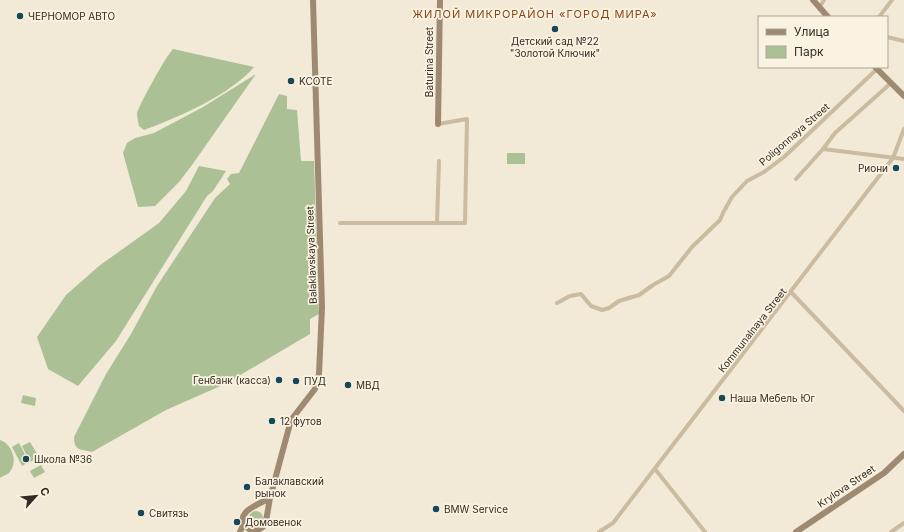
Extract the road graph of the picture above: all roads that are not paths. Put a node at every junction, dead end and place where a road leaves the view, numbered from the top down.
1 (313, 0) edge
2 (440, 0) edge
3 (813, 0) edge
4 (824, 0) edge
5 (892, 0) edge
6 (819, 8) junction
7 (827, 16) edge
8 (880, 16) edge
9 (888, 37) edge
10 (904, 41) edge
11 (876, 68) edge
12 (891, 83) junction
13 (904, 96) edge
14 (438, 124) joint
15 (904, 129) edge
16 (823, 149) junction
17 (893, 158) junction
18 (904, 159) edge
19 (439, 161) dead end
20 (796, 179) dead end
21 (340, 223) dead end
22 (437, 223) junction
23 (791, 292) junction
24 (557, 303) dead end
25 (904, 412) edge
26 (904, 454) edge
27 (655, 469) junction
28 (270, 498) junction
29 (250, 508) junction
30 (266, 521) junction
31 (244, 523) junction
32 (904, 523) edge
33 (249, 529) junction
34 (241, 531) edge
35 (599, 532) edge
36 (705, 532) edge
37 (796, 532) edge
38 (891, 532) edge

1 - 28 main road, Balaklavskaya Street
2 - 14 main road, Baturina Street
3 - 6 main road
4 - 6 street
5 - 8 street
6 - 7 main road
9 - 10 street
11 - 12 main road
11 - 24 street, Poligonnaya Street
12 - 13 main road
12 - 16 street
14 - 22 street
15 - 17 street, Kommunalnaya Street
16 - 17 street
16 - 20 street
17 - 18 street
17 - 23 street, Kommunalnaya Street
19 - 22 street
21 - 22 street
23 - 25 street
23 - 27 street, Kommunalnaya Street
26 - 37 main road, Krylova Street
27 - 35 street, Kommunalnaya Street
27 - 36 street
28 - 29 main road
28 - 30 main road, Balaklavskaya Street
29 - 30 main road
29 - 31 main road
30 - 33 main road
31 - 33 main road
31 - 34 main road
32 - 38 street
33 - 34 main road

